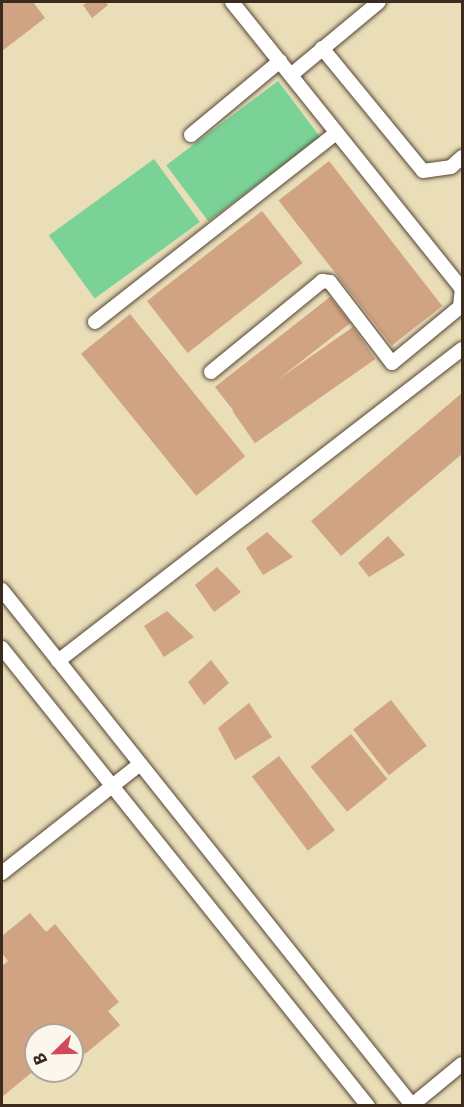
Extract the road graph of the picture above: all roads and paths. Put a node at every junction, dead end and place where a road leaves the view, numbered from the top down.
1 (232, 2) edge
2 (379, 2) edge
3 (322, 48) junction
4 (280, 61) junction
5 (291, 75) junction
6 (336, 133) junction
7 (191, 135) dead end
8 (462, 157) edge
9 (462, 289) edge
10 (94, 322) dead end
11 (462, 349) edge
12 (211, 372) dead end
13 (2, 590) edge
14 (2, 648) edge
15 (58, 662) junction
16 (140, 764) junction
17 (113, 785) junction
18 (2, 873) edge
19 (462, 1064) edge
20 (412, 1105) edge
21 (368, 1106) edge

1 - 4 lane
2 - 3 lane
3 - 5 lane
3 - 8 lane
4 - 5 lane
4 - 7 lane
5 - 6 lane
6 - 9 lane
6 - 10 lane
9 - 12 lane
11 - 15 lane
13 - 15 lane
14 - 17 lane
15 - 16 lane
16 - 17 lane
16 - 20 lane
17 - 18 lane
17 - 21 lane
19 - 20 lane

